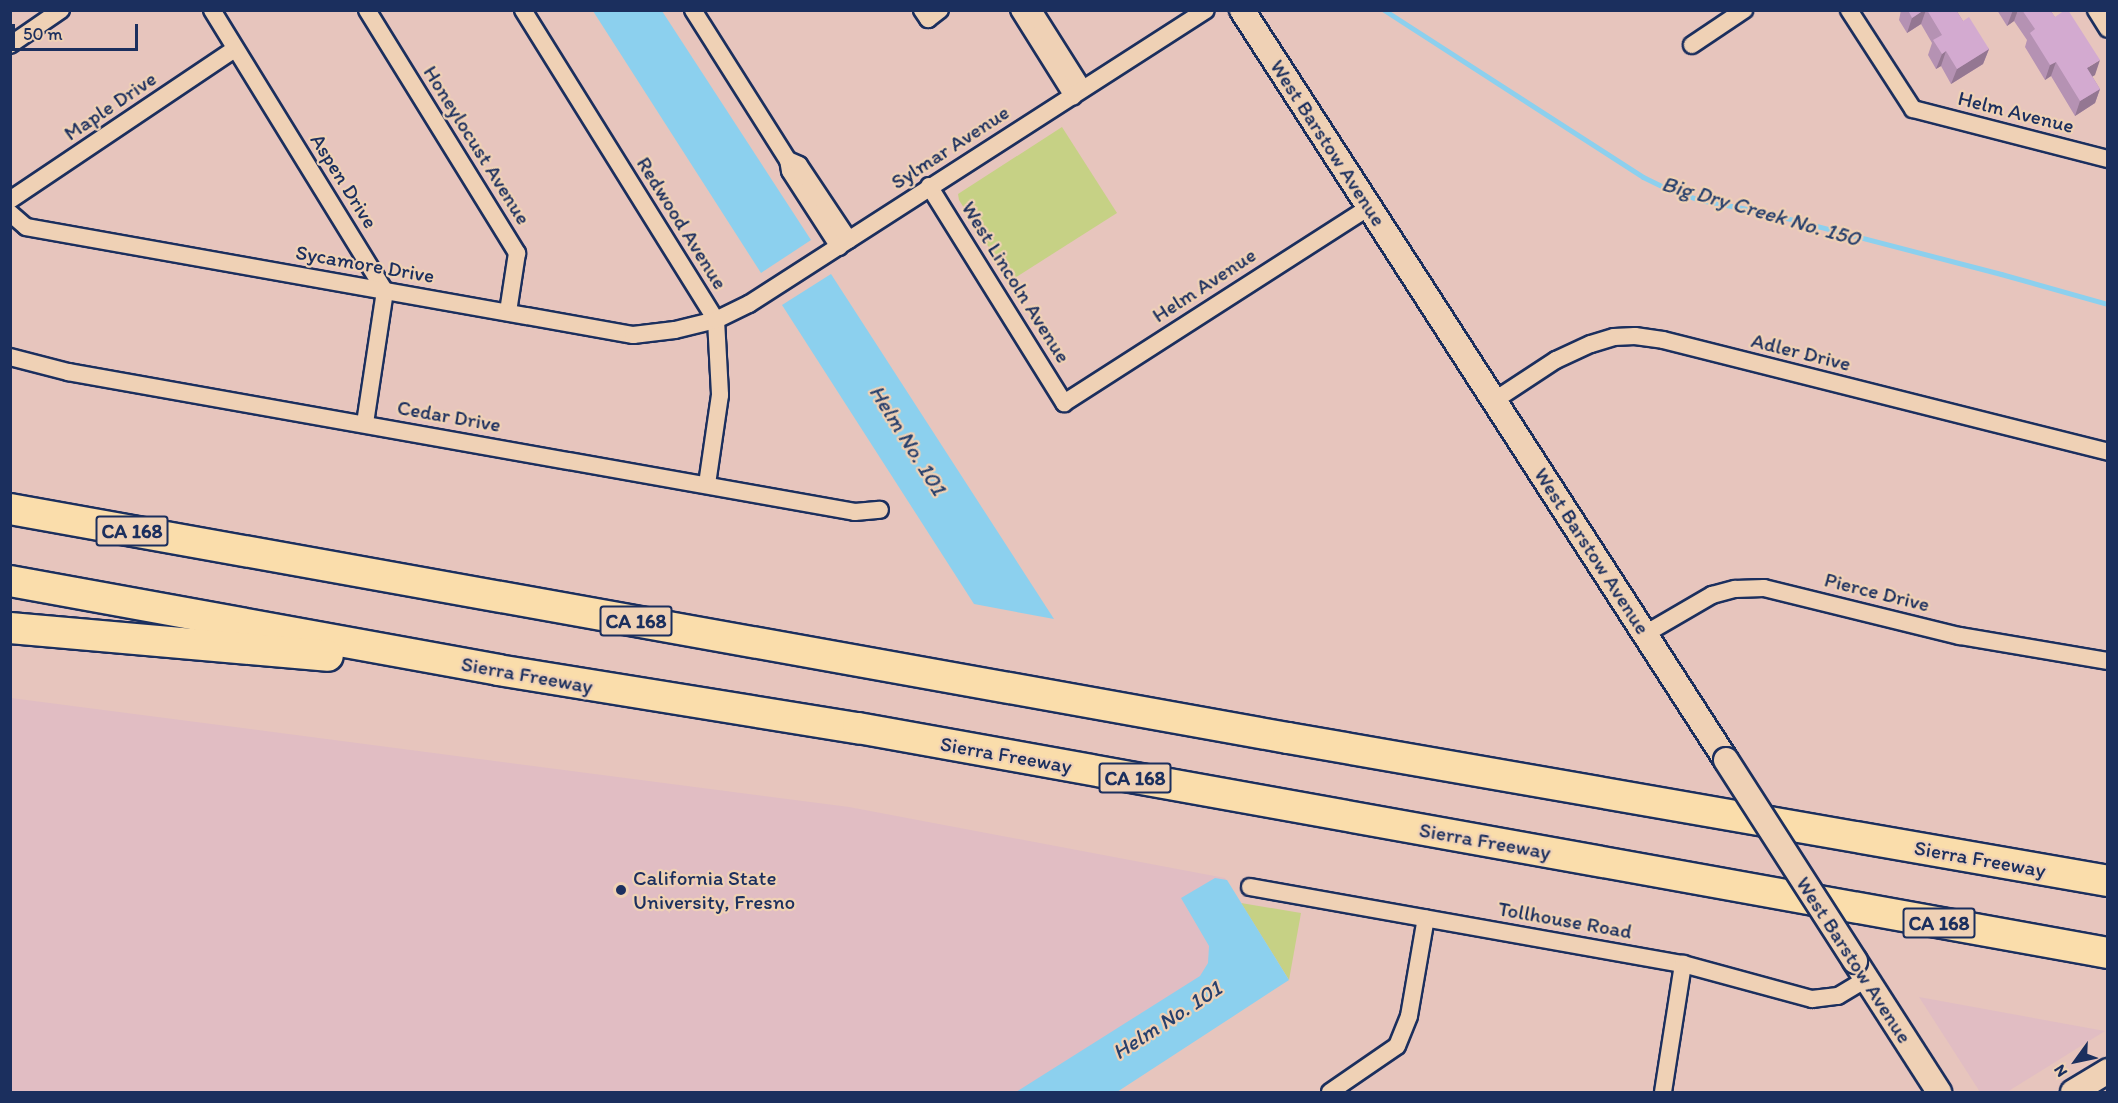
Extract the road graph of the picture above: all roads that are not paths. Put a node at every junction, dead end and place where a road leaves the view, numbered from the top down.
1 (61, 10) edge
2 (212, 10) edge
3 (367, 10) edge
4 (523, 10) edge
5 (693, 10) edge
6 (922, 10) edge
7 (940, 10) edge
8 (1019, 10) edge
9 (1033, 10) edge
10 (1206, 10) edge
11 (1242, 10) edge
12 (1744, 10) edge
13 (1850, 10) edge
14 (2096, 10) edge
15 (2108, 28) edge
16 (10, 45) edge
17 (1692, 45) dead end
18 (235, 49) junction
19 (1078, 93) junction
20 (2108, 159) edge
21 (929, 186) junction
22 (10, 200) edge
23 (1369, 207) junction
24 (10, 213) edge
25 (844, 243) junction
26 (385, 291) junction
27 (508, 312) junction
28 (716, 320) junction
29 (10, 357) edge
30 (1495, 400) junction
31 (1064, 403) joint
32 (365, 424) junction
33 (2108, 452) edge
34 (707, 484) junction
35 (10, 509) edge
36 (880, 510) dead end
37 (10, 581) edge
38 (10, 628) edge
39 (1645, 634) junction
40 (2108, 661) edge
41 (498, 670) junction
42 (2108, 881) edge
43 (1250, 887) dead end
44 (1426, 918) junction
45 (2108, 953) edge
46 (1683, 964) junction
47 (1860, 970) junction
48 (2108, 1071) edge
49 (1330, 1092) edge
50 (1663, 1092) edge
51 (1939, 1092) edge
52 (2073, 1092) edge

1 - 16 street
2 - 18 street, Aspen Drive
3 - 27 street, Honeylocust Avenue
4 - 28 street, Redwood Avenue
5 - 25 street
6 - 7 street
8 - 19 street
9 - 19 street
10 - 19 street, Sylmar Avenue
11 - 23 main road, West Barstow Avenue
12 - 17 street
13 - 20 street, Helm Avenue
14 - 15 street
18 - 22 street, Maple Drive
18 - 26 street, Aspen Drive
19 - 21 street, Sylmar Avenue
21 - 25 street, Sylmar Avenue
21 - 31 street, West Lincoln Avenue
23 - 30 main road, West Barstow Avenue
23 - 31 street, Helm Avenue
24 - 26 street, Sycamore Drive
25 - 28 street, Sylmar Avenue
26 - 27 street, Sycamore Drive
26 - 32 street
27 - 28 street, Sycamore Drive
28 - 34 street, Redwood Avenue
29 - 32 street, Cedar Drive
30 - 33 street, Adler Drive
30 - 39 main road, West Barstow Avenue
32 - 34 street, Cedar Drive
34 - 36 street, Cedar Drive
35 - 42 highway, Sierra Freeway / CA 168
37 - 41 highway, Sierra Freeway / CA 168
38 - 41 highway
39 - 40 street, Pierce Drive
39 - 47 main road, West Barstow Avenue, bridge
41 - 45 highway, Sierra Freeway / CA 168
43 - 44 street, Tollhouse Road
44 - 46 street, Tollhouse Road
44 - 49 street
46 - 47 street, Tollhouse Road
46 - 50 street
47 - 51 main road, West Barstow Avenue
48 - 52 main road

